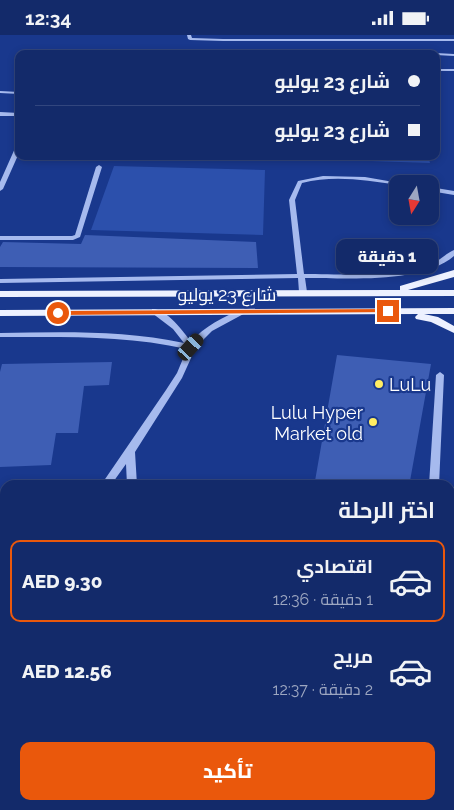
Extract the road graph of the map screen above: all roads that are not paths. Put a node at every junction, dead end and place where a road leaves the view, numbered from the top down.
1 (189, 35) edge
2 (257, 35) edge
3 (454, 40) edge
4 (258, 42) junction
5 (258, 50) edge
6 (440, 55) edge
7 (454, 55) edge
8 (440, 70) edge
9 (454, 70) edge
10 (0, 92) edge
11 (15, 93) edge
12 (0, 114) edge
13 (15, 115) edge
14 (15, 155) edge
15 (99, 167) dead end
16 (389, 183) edge
17 (0, 189) edge
18 (439, 190) edge
19 (454, 193) edge
20 (0, 238) edge
21 (454, 252) edge
22 (454, 273) edge
23 (301, 277) junction
24 (0, 281) edge
25 (303, 292) junction
26 (385, 293) junction
27 (454, 293) edge
28 (0, 294) edge
29 (155, 311) junction
30 (245, 311) junction
31 (388, 311) junction
32 (454, 311) edge
33 (0, 313) edge
34 (454, 330) edge
35 (0, 335) edge
36 (191, 347) junction
37 (440, 375) dead end
38 (130, 451) junction
39 (110, 480) edge
40 (132, 480) edge
41 (434, 480) edge

1 - 4 street
2 - 4 street
3 - 4 street
4 - 5 street
6 - 7 street
8 - 9 street
10 - 11 street
12 - 13 street
14 - 17 street
15 - 20 street
16 - 23 street
18 - 19 street
21 - 23 street
22 - 26 main road
23 - 24 street
23 - 25 street
25 - 26 main road, شارع 23 يوليو
25 - 28 main road, شارع 23 يوليو
26 - 27 main road, شارع 23 يوليو
29 - 30 main road, شارع 23 يوليو
29 - 33 main road, شارع 23 يوليو
29 - 36 street
30 - 31 main road, شارع 23 يوليو
30 - 36 street
31 - 32 main road, شارع 23 يوليو
31 - 34 main road
35 - 36 street
36 - 38 street
37 - 41 street
38 - 39 street
38 - 40 street

